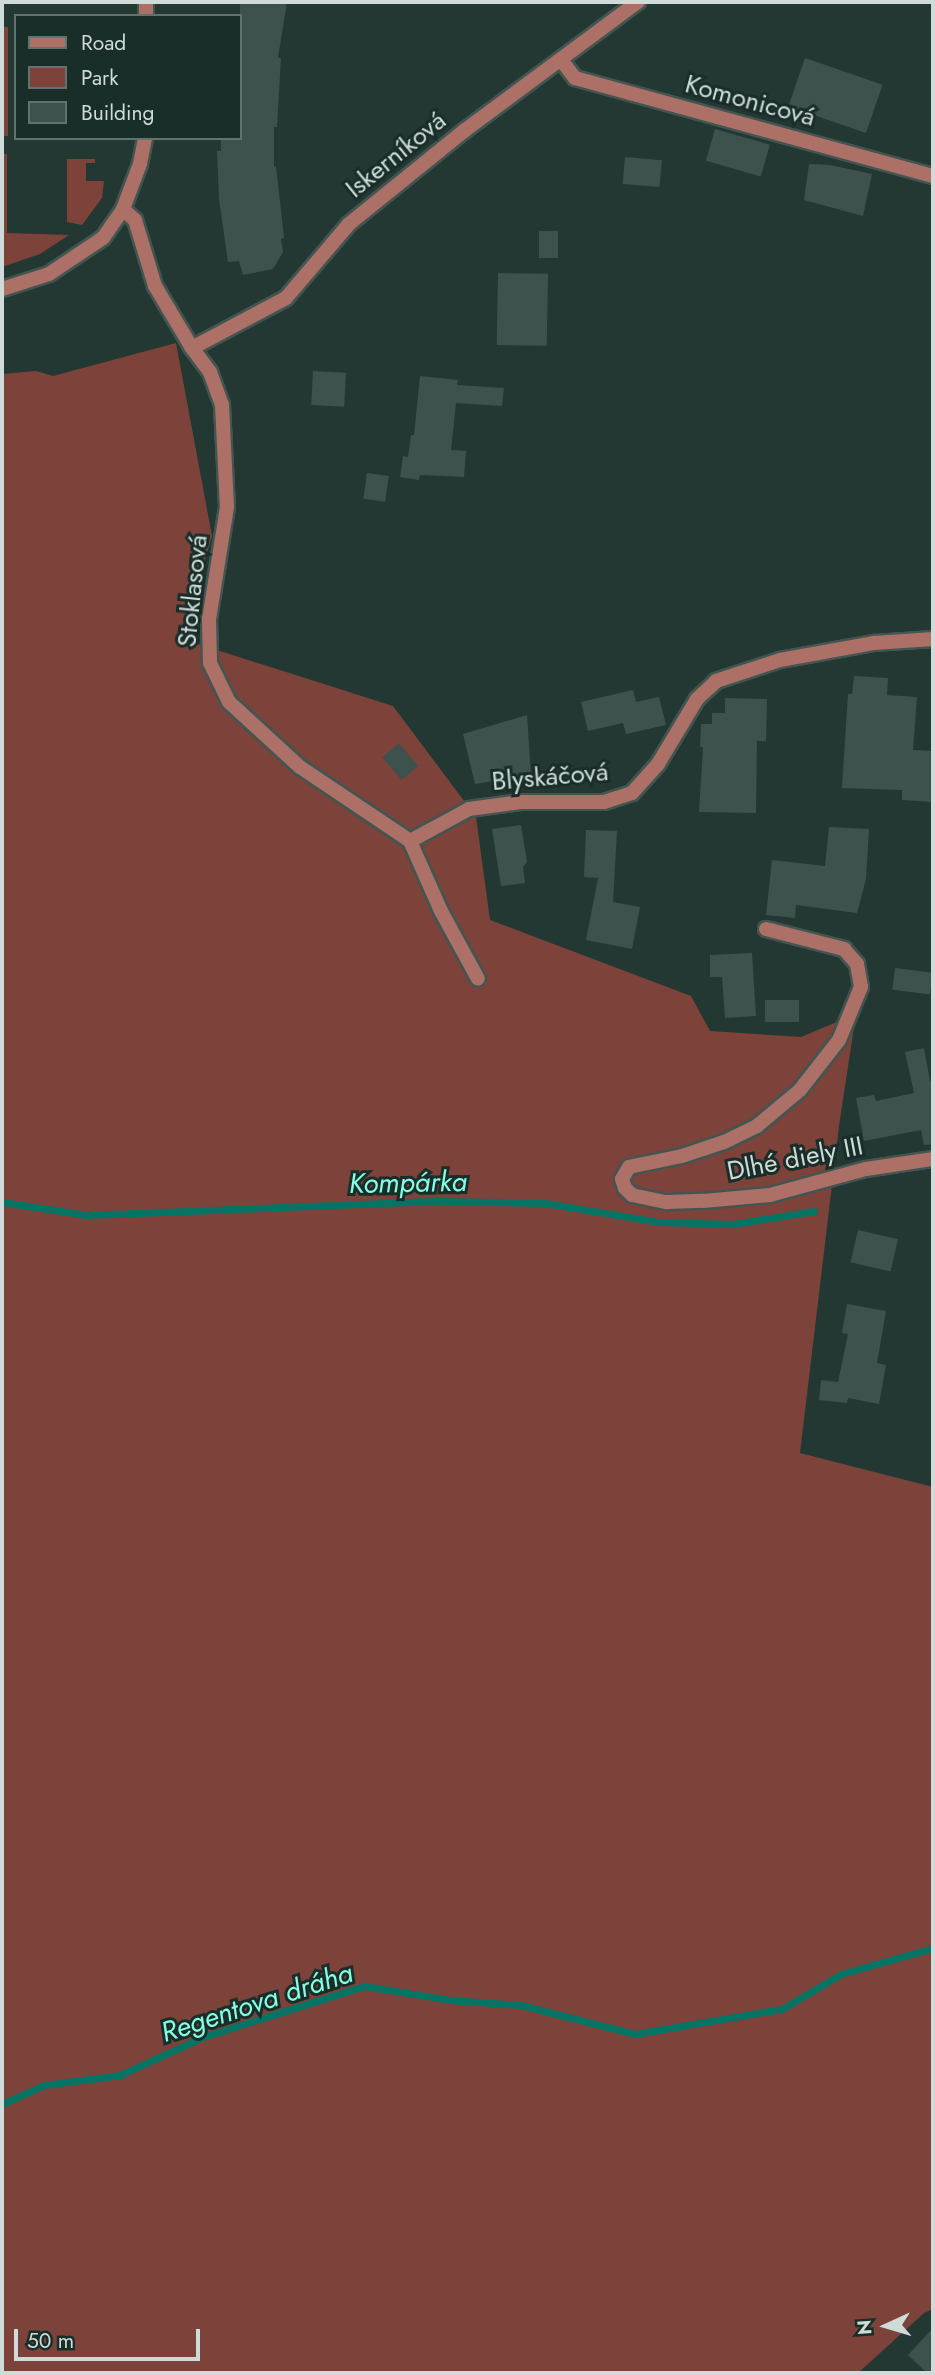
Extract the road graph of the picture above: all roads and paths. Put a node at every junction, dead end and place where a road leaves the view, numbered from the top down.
1 (638, 2) edge
2 (562, 61) junction
3 (145, 140) edge
4 (933, 176) edge
5 (122, 209) junction
6 (2, 289) edge
7 (192, 348) junction
8 (933, 639) edge
9 (410, 841) junction
10 (765, 929) dead end
11 (478, 979) dead end
12 (933, 1159) edge

1 - 2 street, Iskerníková
2 - 4 street, Komonicová
2 - 7 street, Iskerníková
3 - 5 street
5 - 6 street
5 - 7 street, Stoklasová
7 - 9 street, Stoklasová
8 - 9 street, Blyskáčová
9 - 11 street
10 - 12 street, Dlhé diely III

